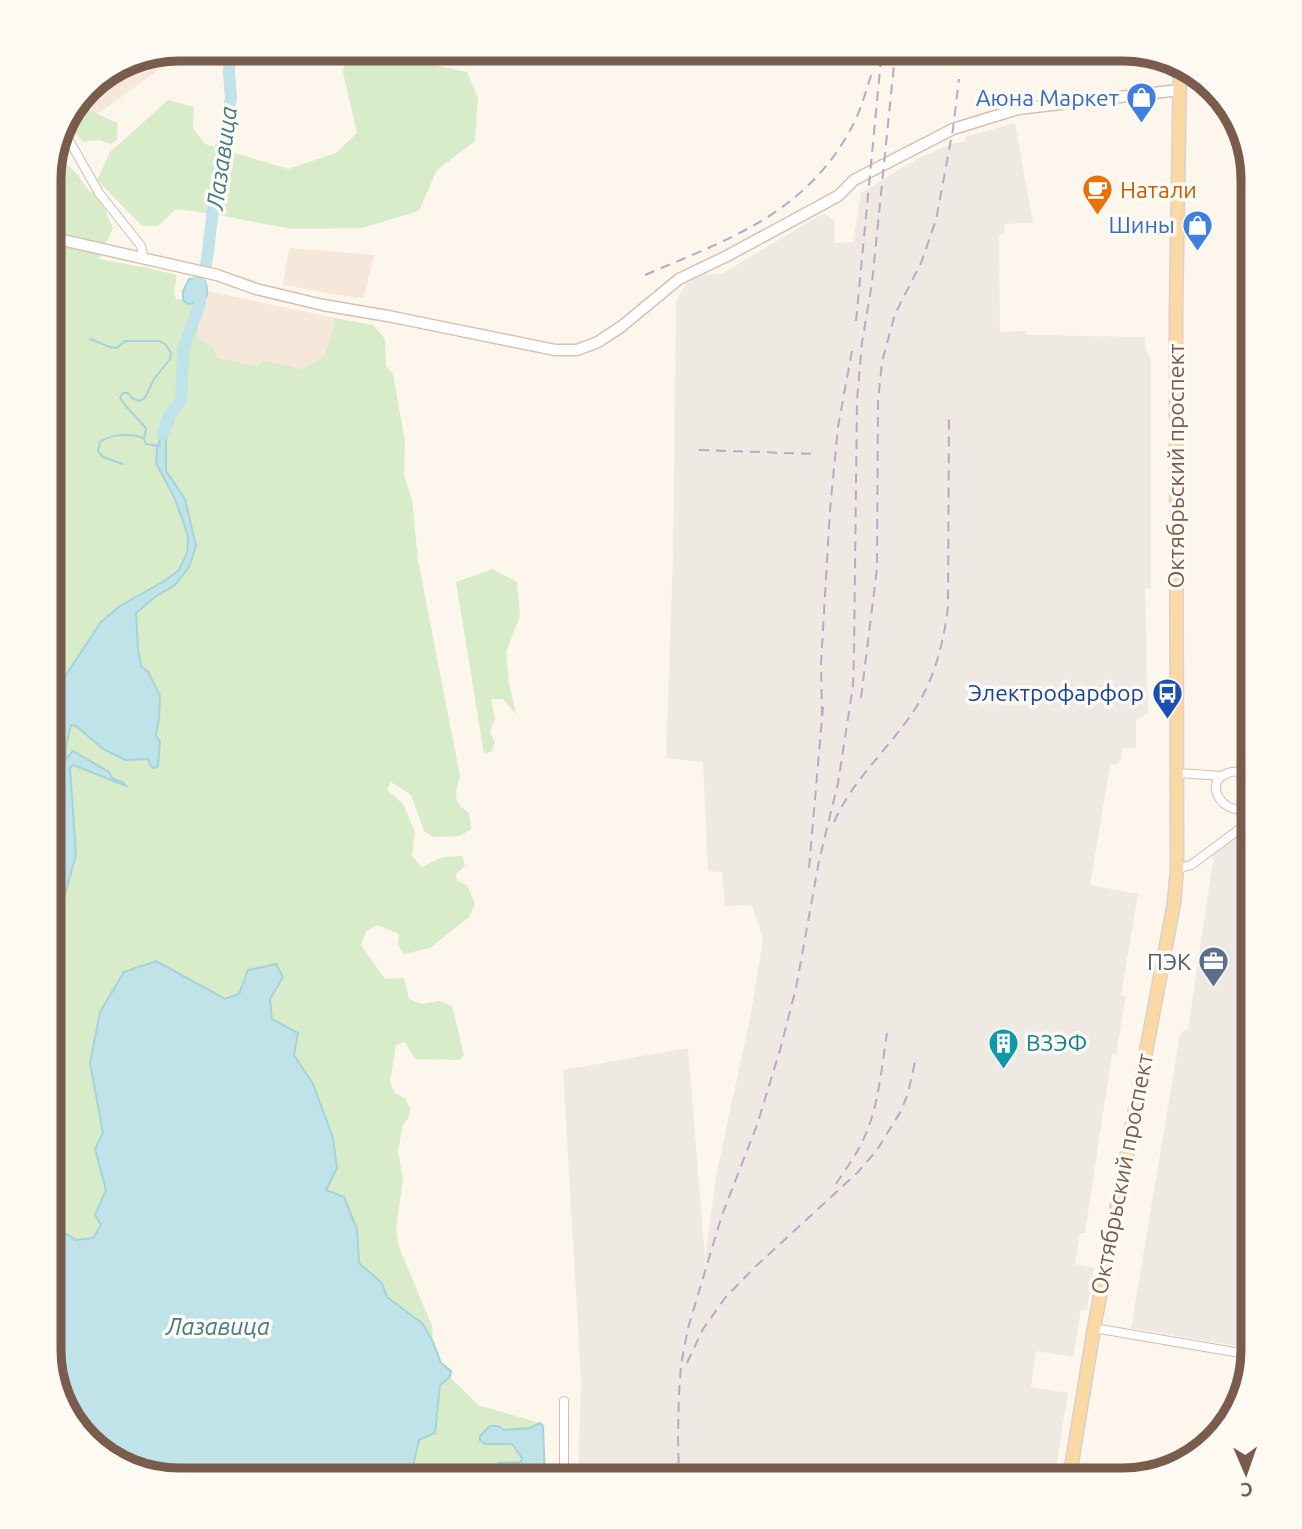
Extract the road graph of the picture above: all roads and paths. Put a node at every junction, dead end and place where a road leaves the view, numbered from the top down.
1 (1180, 76) edge
2 (1180, 90) junction
3 (68, 139) edge
4 (62, 240) edge
5 (144, 259) junction
6 (1178, 773) junction
7 (1241, 774) edge
8 (1223, 776) junction
9 (1241, 807) edge
10 (1241, 828) edge
11 (1177, 869) junction
12 (1094, 1328) junction
13 (1241, 1352) edge
14 (564, 1401) dead end
15 (564, 1468) edge
16 (1071, 1468) edge

1 - 2 main road, Октябрьский проспект
2 - 5 street
2 - 6 main road, Октябрьский проспект
3 - 5 street
4 - 5 street
6 - 8 street
6 - 11 main road, Октябрьский проспект
7 - 8 street
8 - 9 street
10 - 11 street
11 - 12 main road, Октябрьский проспект
12 - 13 street
12 - 16 main road, Октябрьский проспект
14 - 15 street

